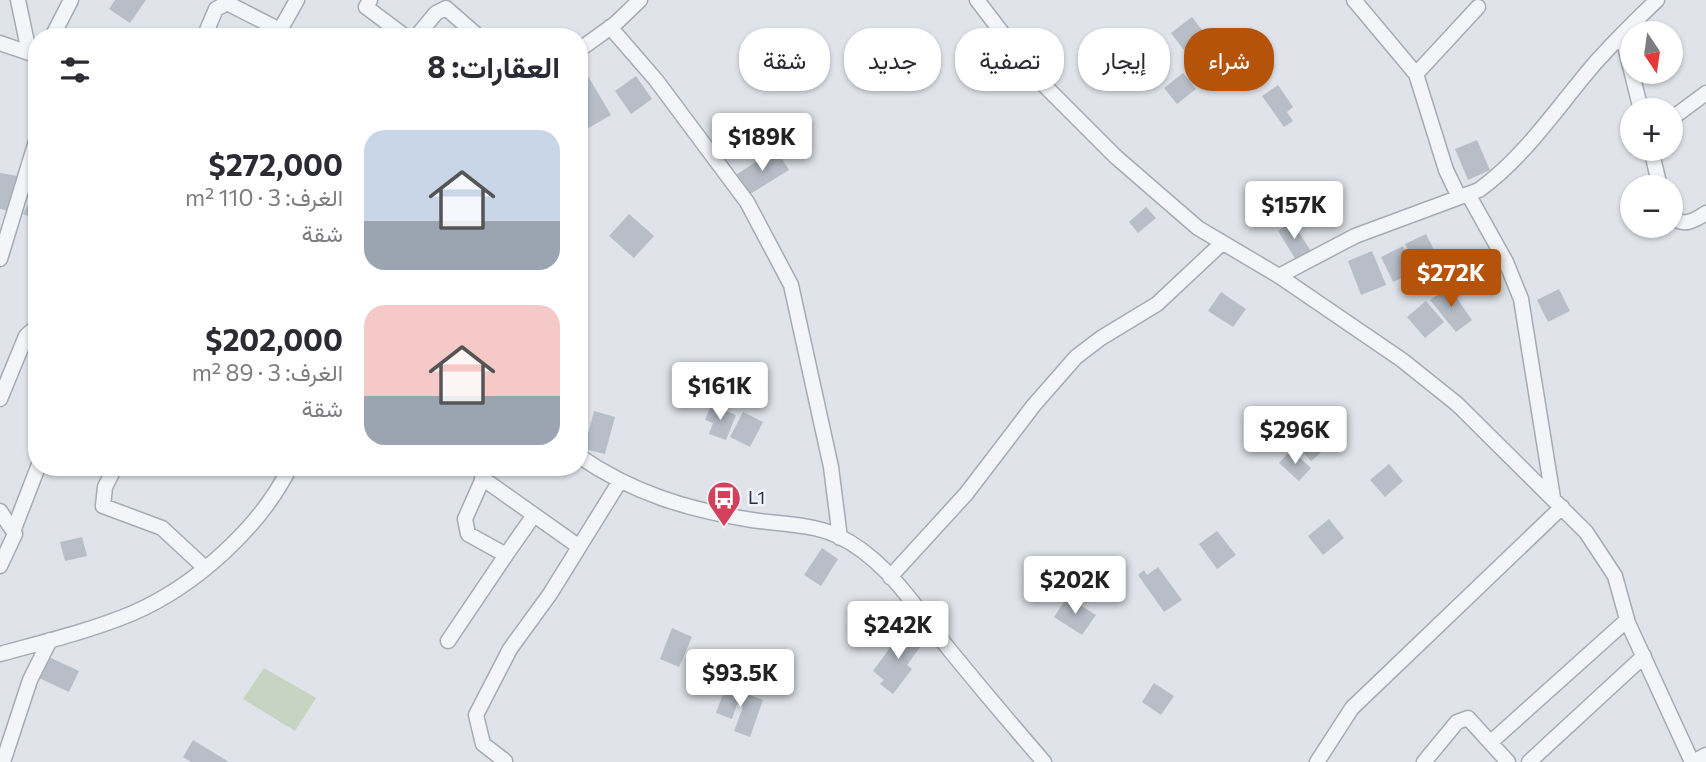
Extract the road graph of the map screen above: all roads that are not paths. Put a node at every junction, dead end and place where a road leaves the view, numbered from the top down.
1 (18, 0) edge
2 (71, 0) edge
3 (297, 0) edge
4 (640, 0) edge
5 (977, 0) edge
6 (1354, 0) edge
7 (1657, 0) edge
8 (364, 2) edge
9 (1478, 7) dead end
10 (1635, 21) edge
11 (610, 27) junction
12 (57, 28) edge
13 (208, 28) edge
14 (270, 28) edge
15 (281, 28) edge
16 (395, 28) edge
17 (424, 28) edge
18 (469, 28) edge
19 (28, 36) edge
20 (1620, 36) edge
21 (0, 43) edge
22 (588, 43) edge
23 (28, 52) edge
24 (1416, 74) junction
25 (1706, 93) edge
26 (1683, 110) edge
27 (28, 167) edge
28 (1464, 196) junction
29 (1706, 213) edge
30 (1683, 223) edge
31 (1221, 244) junction
32 (0, 259) edge
33 (1279, 276) junction
34 (28, 334) edge
35 (0, 399) edge
36 (588, 461) edge
37 (35, 476) edge
38 (111, 476) edge
39 (285, 476) edge
40 (484, 476) edge
41 (488, 476) edge
42 (620, 481) junction
43 (1557, 503) junction
44 (0, 511) edge
45 (534, 515) junction
46 (14, 529) junction
47 (841, 538) junction
48 (578, 547) junction
49 (506, 555) junction
50 (0, 566) edge
51 (204, 567) junction
52 (890, 577) junction
53 (1627, 620) junction
54 (50, 640) junction
55 (448, 641) dead end
56 (0, 653) edge
57 (1644, 656) junction
58 (1491, 742) junction
59 (1706, 755) edge
60 (496, 758) edge
61 (3, 762) edge
62 (1044, 762) edge
63 (1317, 762) edge
64 (1424, 762) edge
65 (1508, 762) edge
66 (1529, 762) edge
67 (1693, 762) edge

1 - 19 street
2 - 12 street
3 - 15 street
4 - 11 street
5 - 31 street
6 - 24 street
7 - 10 street
8 - 16 street
9 - 24 street
11 - 22 street
11 - 47 street
13 - 14 street
17 - 18 street
20 - 28 street
21 - 23 street
24 - 28 street
25 - 26 street
27 - 32 street
28 - 33 street
28 - 43 street
29 - 30 street
31 - 33 street
31 - 52 street
33 - 43 street
34 - 35 street
36 - 42 street
37 - 46 street
38 - 51 street
39 - 51 street
40 - 49 street
41 - 45 street
42 - 47 street
42 - 48 street
43 - 53 street
43 - 63 street
44 - 46 street
45 - 48 street
45 - 49 street
46 - 50 street
47 - 52 street
48 - 60 street
49 - 55 street
51 - 54 street
52 - 62 street
53 - 57 street
53 - 58 street
54 - 56 street
54 - 61 street
57 - 66 street
57 - 67 street
58 - 64 street
58 - 65 street
59 - 67 street

